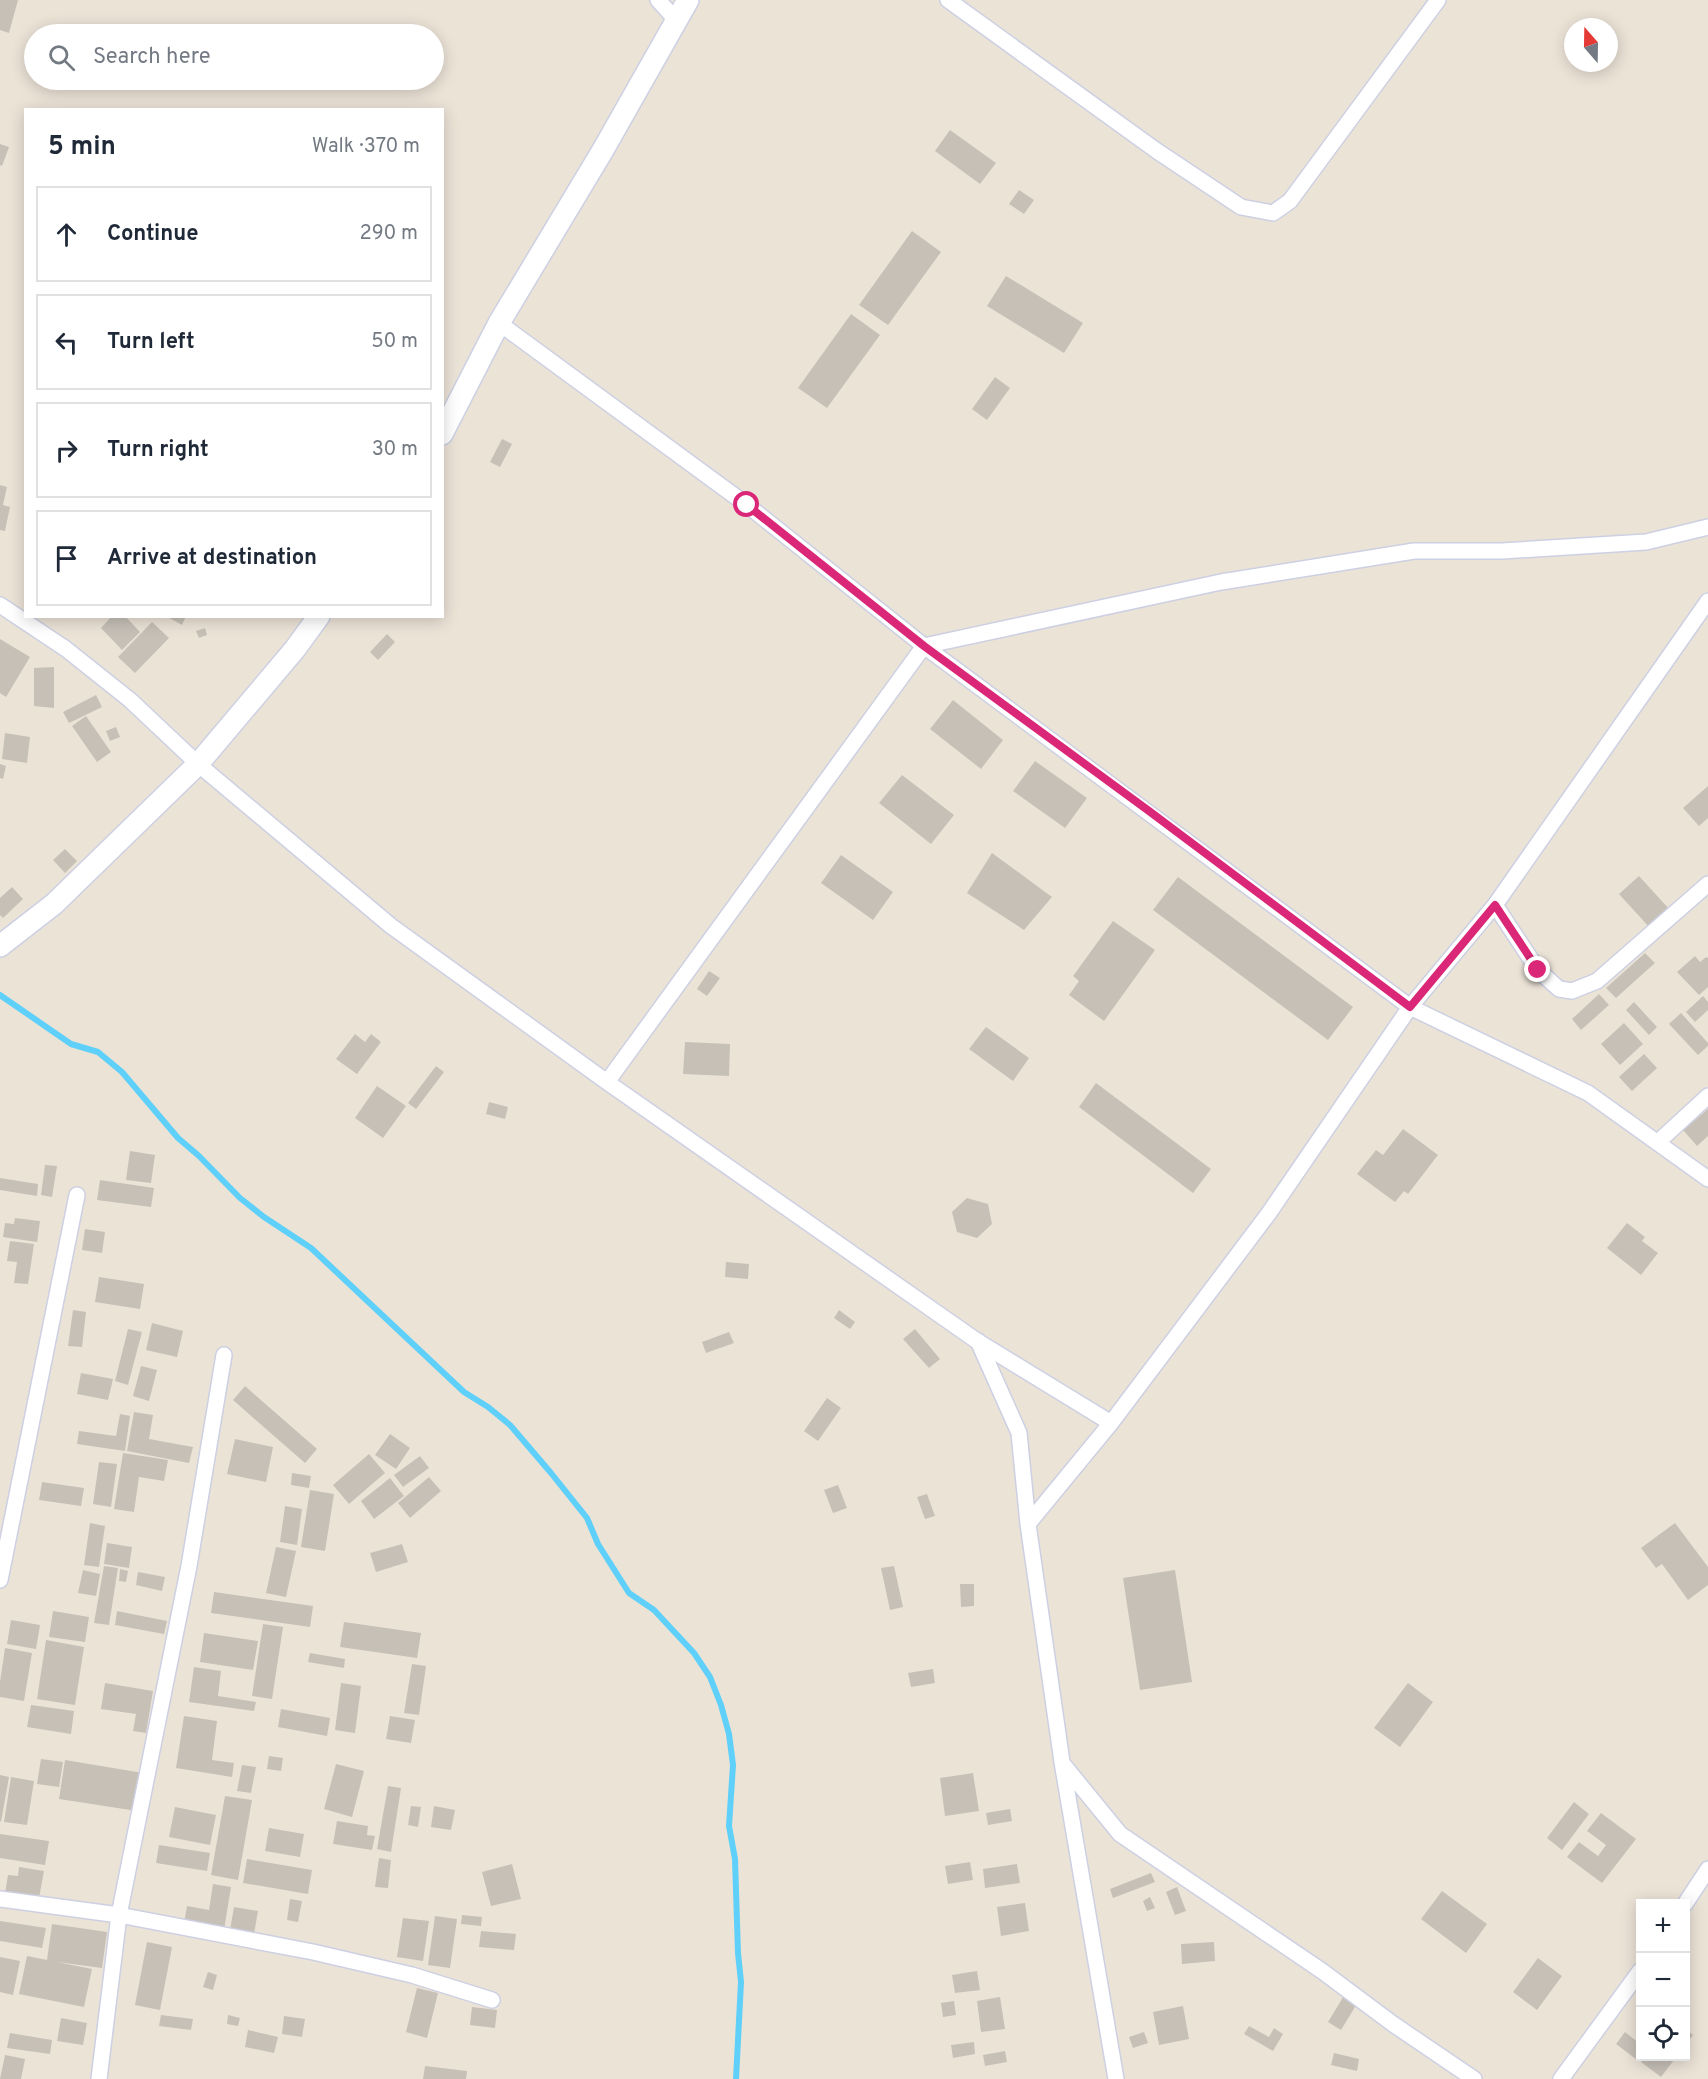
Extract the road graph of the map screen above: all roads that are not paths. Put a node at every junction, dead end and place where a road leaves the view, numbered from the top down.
1 (658, 0) edge
2 (688, 0) edge
3 (948, 0) edge
4 (1438, 0) edge
5 (676, 20) junction
6 (500, 322) junction
7 (444, 430) edge
8 (1708, 527) edge
9 (1708, 601) edge
10 (0, 605) edge
11 (318, 618) edge
12 (924, 646) junction
13 (198, 764) junction
14 (1708, 884) edge
15 (1495, 905) junction
16 (0, 946) edge
17 (1410, 1007) junction
18 (607, 1082) junction
19 (1708, 1096) edge
20 (1658, 1142) junction
21 (1708, 1179) edge
22 (76, 1195) dead end
23 (977, 1341) junction
24 (224, 1355) dead end
25 (1111, 1423) junction
26 (1028, 1524) junction
27 (0, 1580) edge
28 (1062, 1762) junction
29 (1708, 1869) edge
30 (0, 1899) edge
31 (1688, 1899) edge
32 (119, 1915) junction
33 (1636, 1978) edge
34 (492, 2000) dead end
35 (99, 2079) edge
36 (1116, 2079) edge
37 (1474, 2079) edge
38 (1561, 2079) edge

1 - 5 street
2 - 5 main road
3 - 4 street
5 - 6 main road
6 - 7 main road
6 - 12 street
8 - 12 street
9 - 15 street
10 - 13 street
11 - 13 main road
12 - 17 street
12 - 18 street
13 - 16 main road
13 - 18 street
14 - 15 street
15 - 17 street
17 - 20 street
17 - 25 street
18 - 23 street
19 - 20 street
20 - 21 street
22 - 27 street
23 - 25 street
23 - 26 street
24 - 32 street
25 - 26 street
26 - 28 street
28 - 36 street
28 - 37 street
29 - 31 street
30 - 32 street
32 - 34 street
32 - 35 street
33 - 38 street

